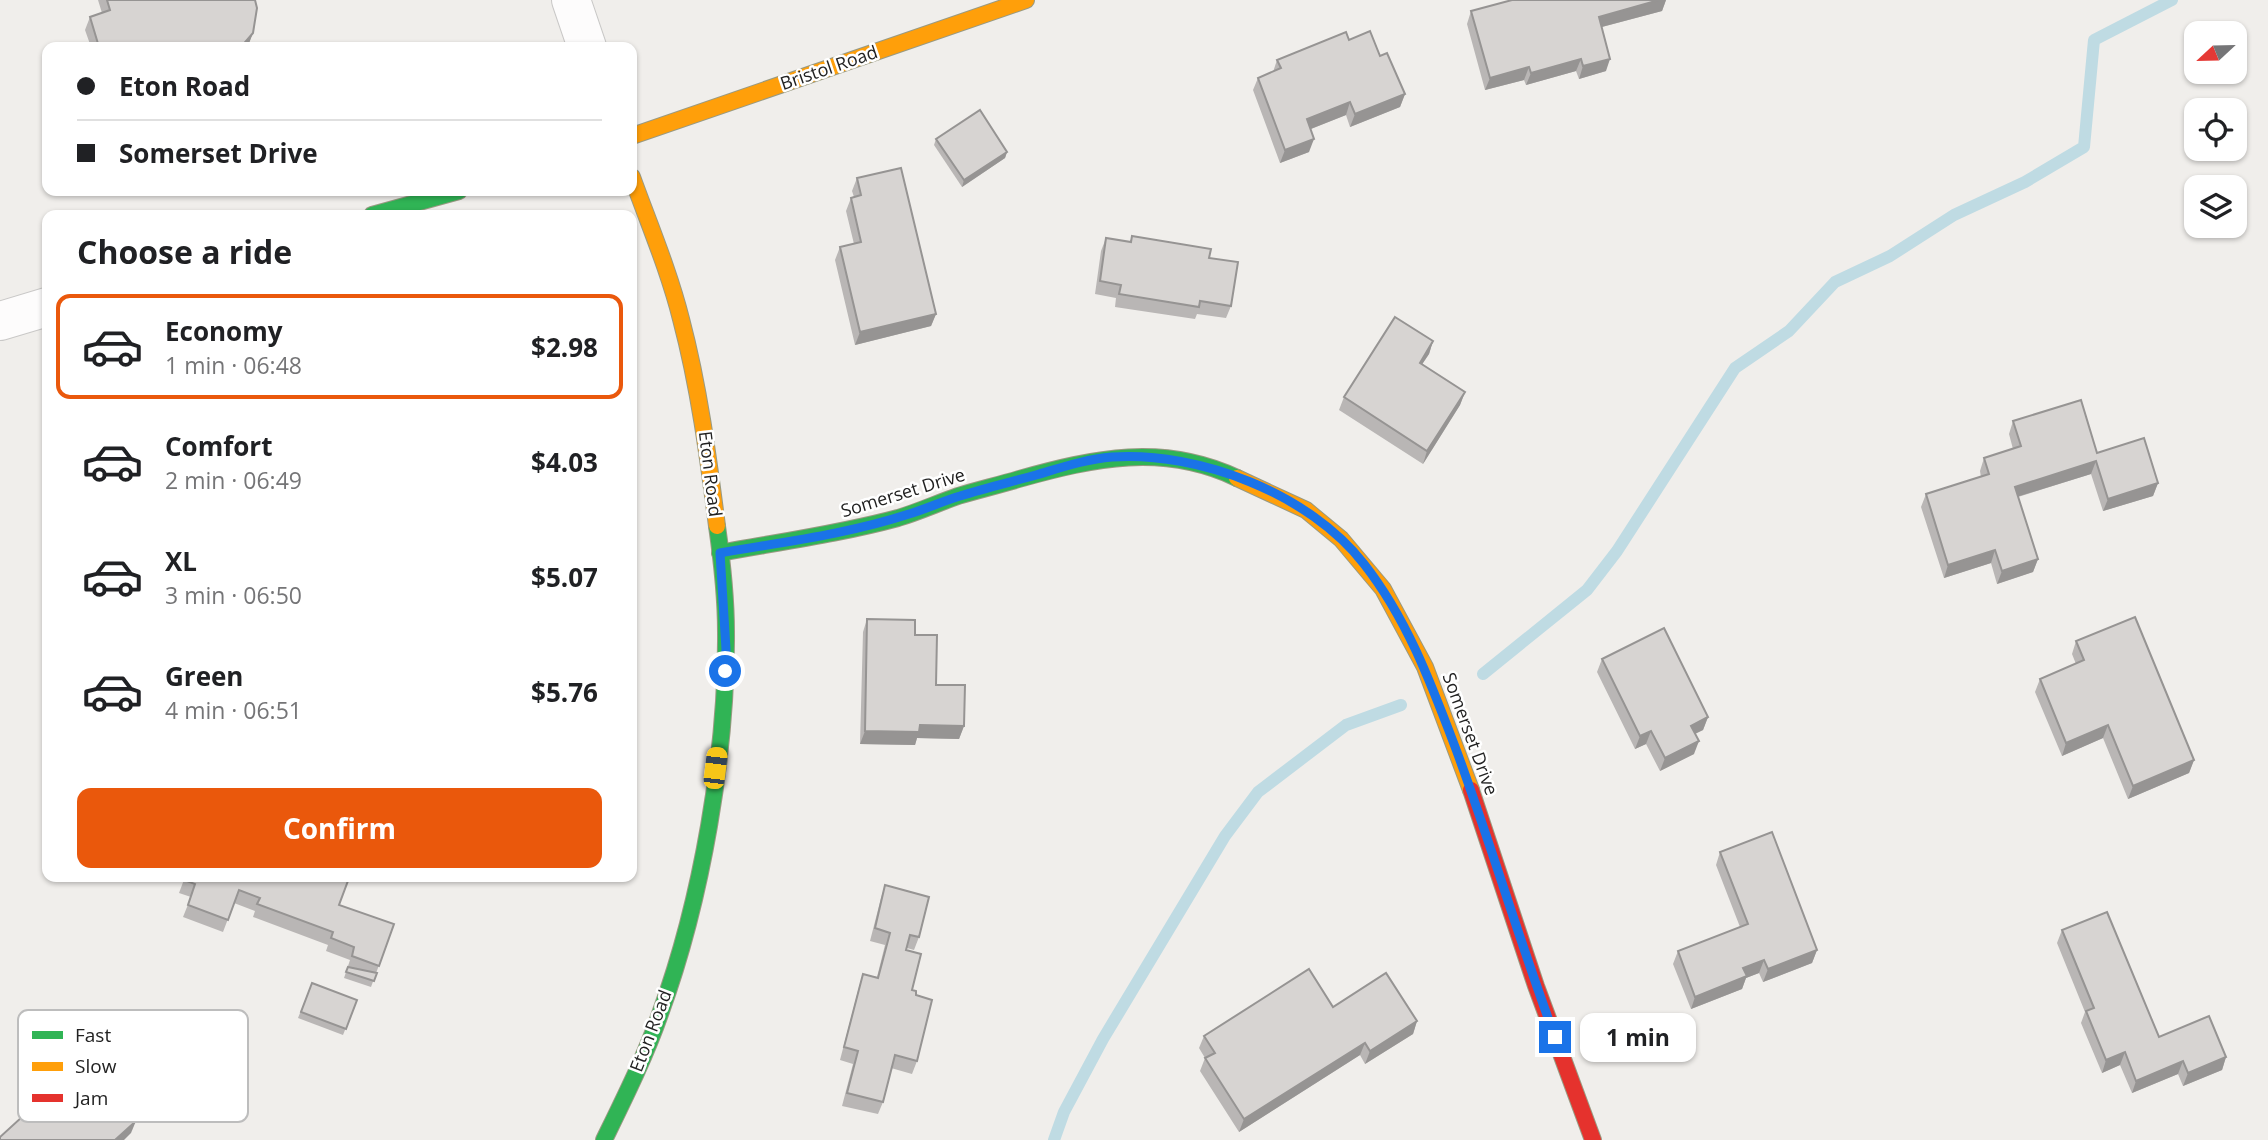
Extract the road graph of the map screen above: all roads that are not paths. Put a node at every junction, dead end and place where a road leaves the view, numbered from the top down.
1 (571, 0) edge
2 (1026, 0) edge
3 (585, 42) edge
4 (637, 134) edge
5 (637, 191) edge
6 (441, 196) edge
7 (390, 210) edge
8 (42, 308) edge
9 (0, 321) edge
10 (720, 553) junction
11 (604, 1140) edge
12 (1593, 1140) edge

1 - 3 street
2 - 4 street, Bristol Road
5 - 10 street, Eton Road
6 - 7 street
8 - 9 street
10 - 11 street, Eton Road
10 - 12 street, Somerset Drive

